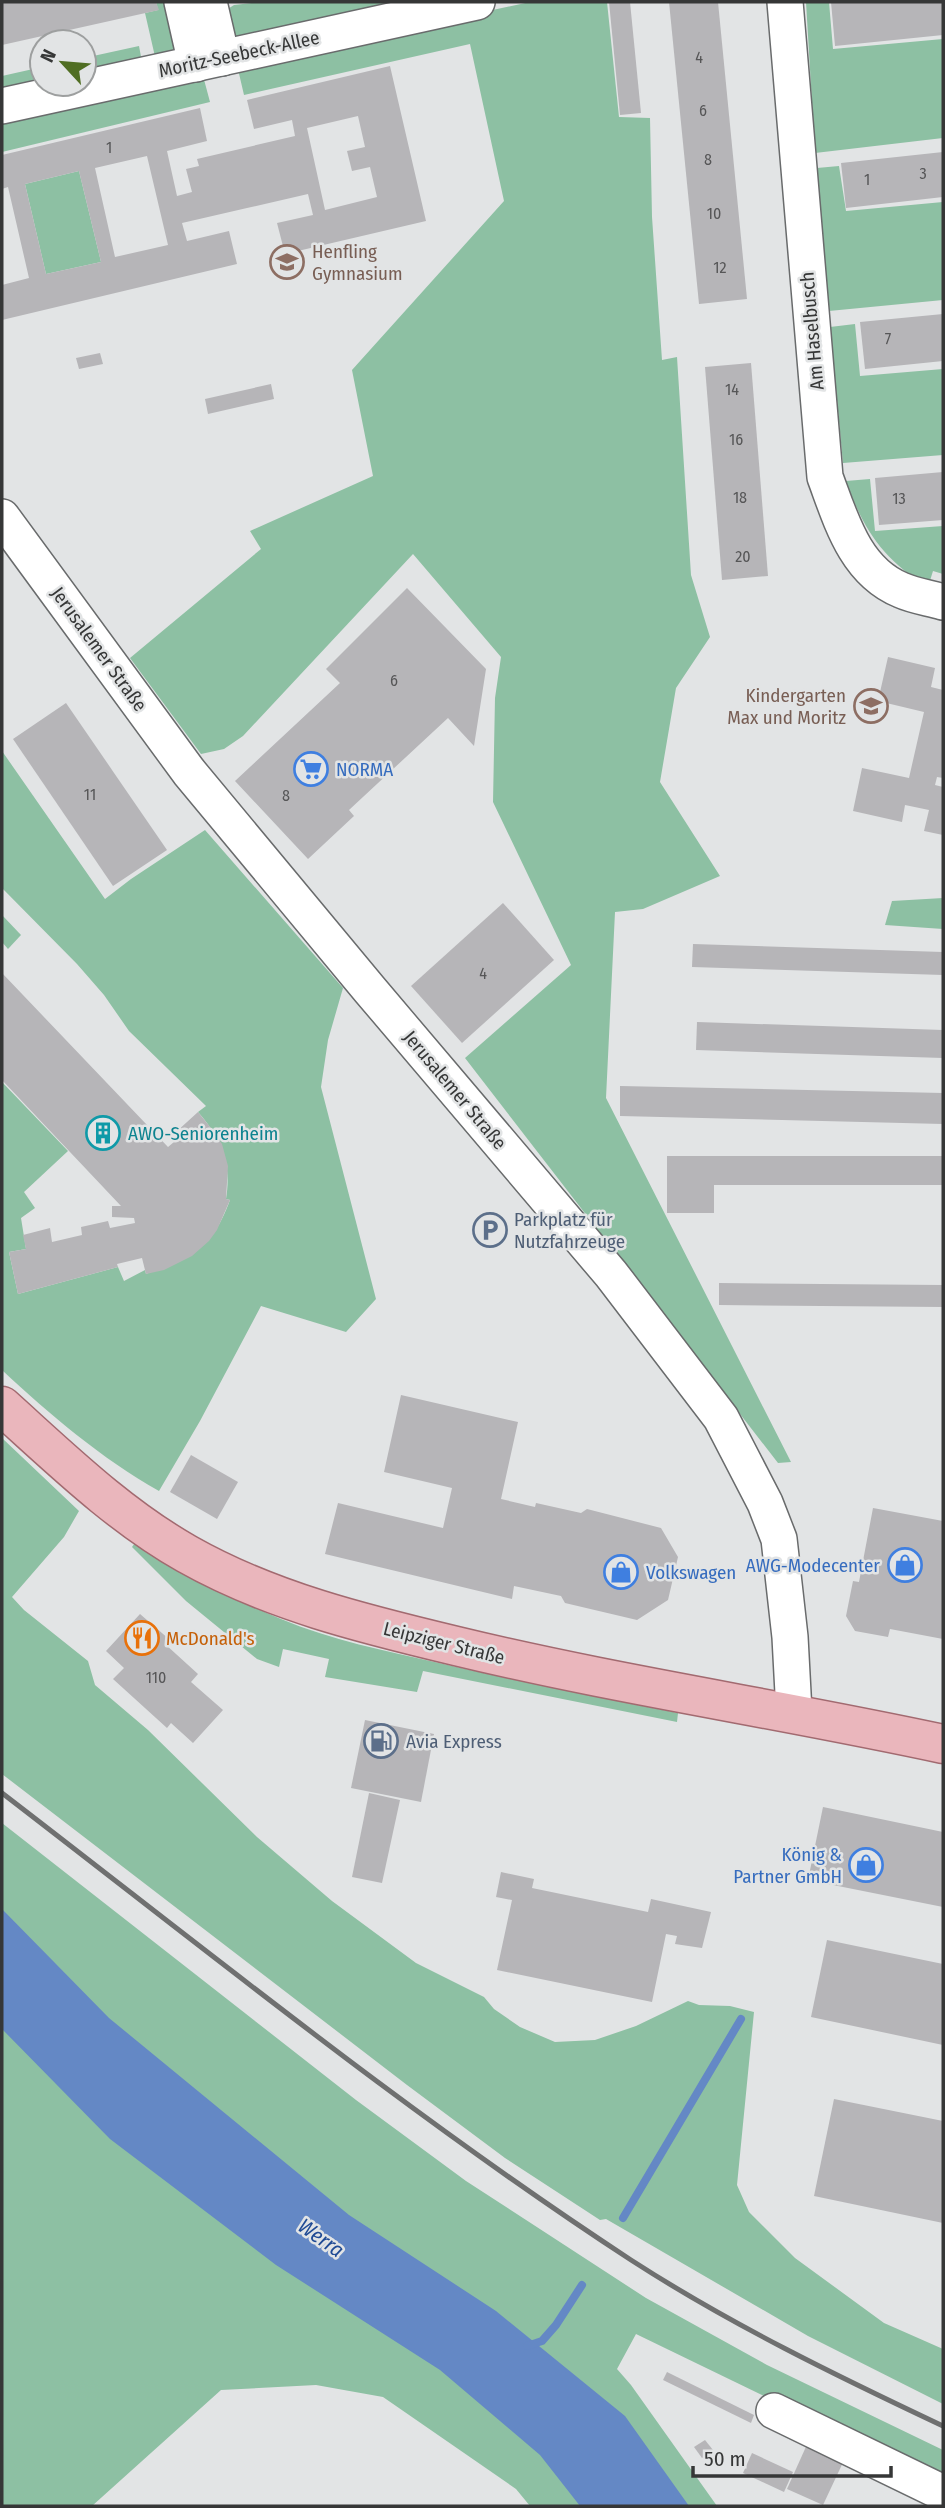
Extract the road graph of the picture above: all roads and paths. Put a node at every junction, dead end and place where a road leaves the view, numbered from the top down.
1 (182, 2) edge
2 (209, 2) edge
3 (477, 2) edge
4 (785, 2) edge
5 (209, 61) junction
6 (2, 106) edge
7 (2, 516) edge
8 (943, 601) edge
9 (2, 1406) edge
10 (794, 1712) junction
11 (943, 1744) edge
12 (774, 2411) dead end
13 (943, 2493) edge

1 - 5 street
2 - 5 street
3 - 5 street, Moritz-Seebeck-Allee
4 - 8 street, Am Haselbusch
5 - 6 street, Moritz-Seebeck-Allee
7 - 10 street, Jerusalemer Straße
9 - 10 main road, Leipziger Straße
10 - 11 main road, Leipziger Straße
12 - 13 street

